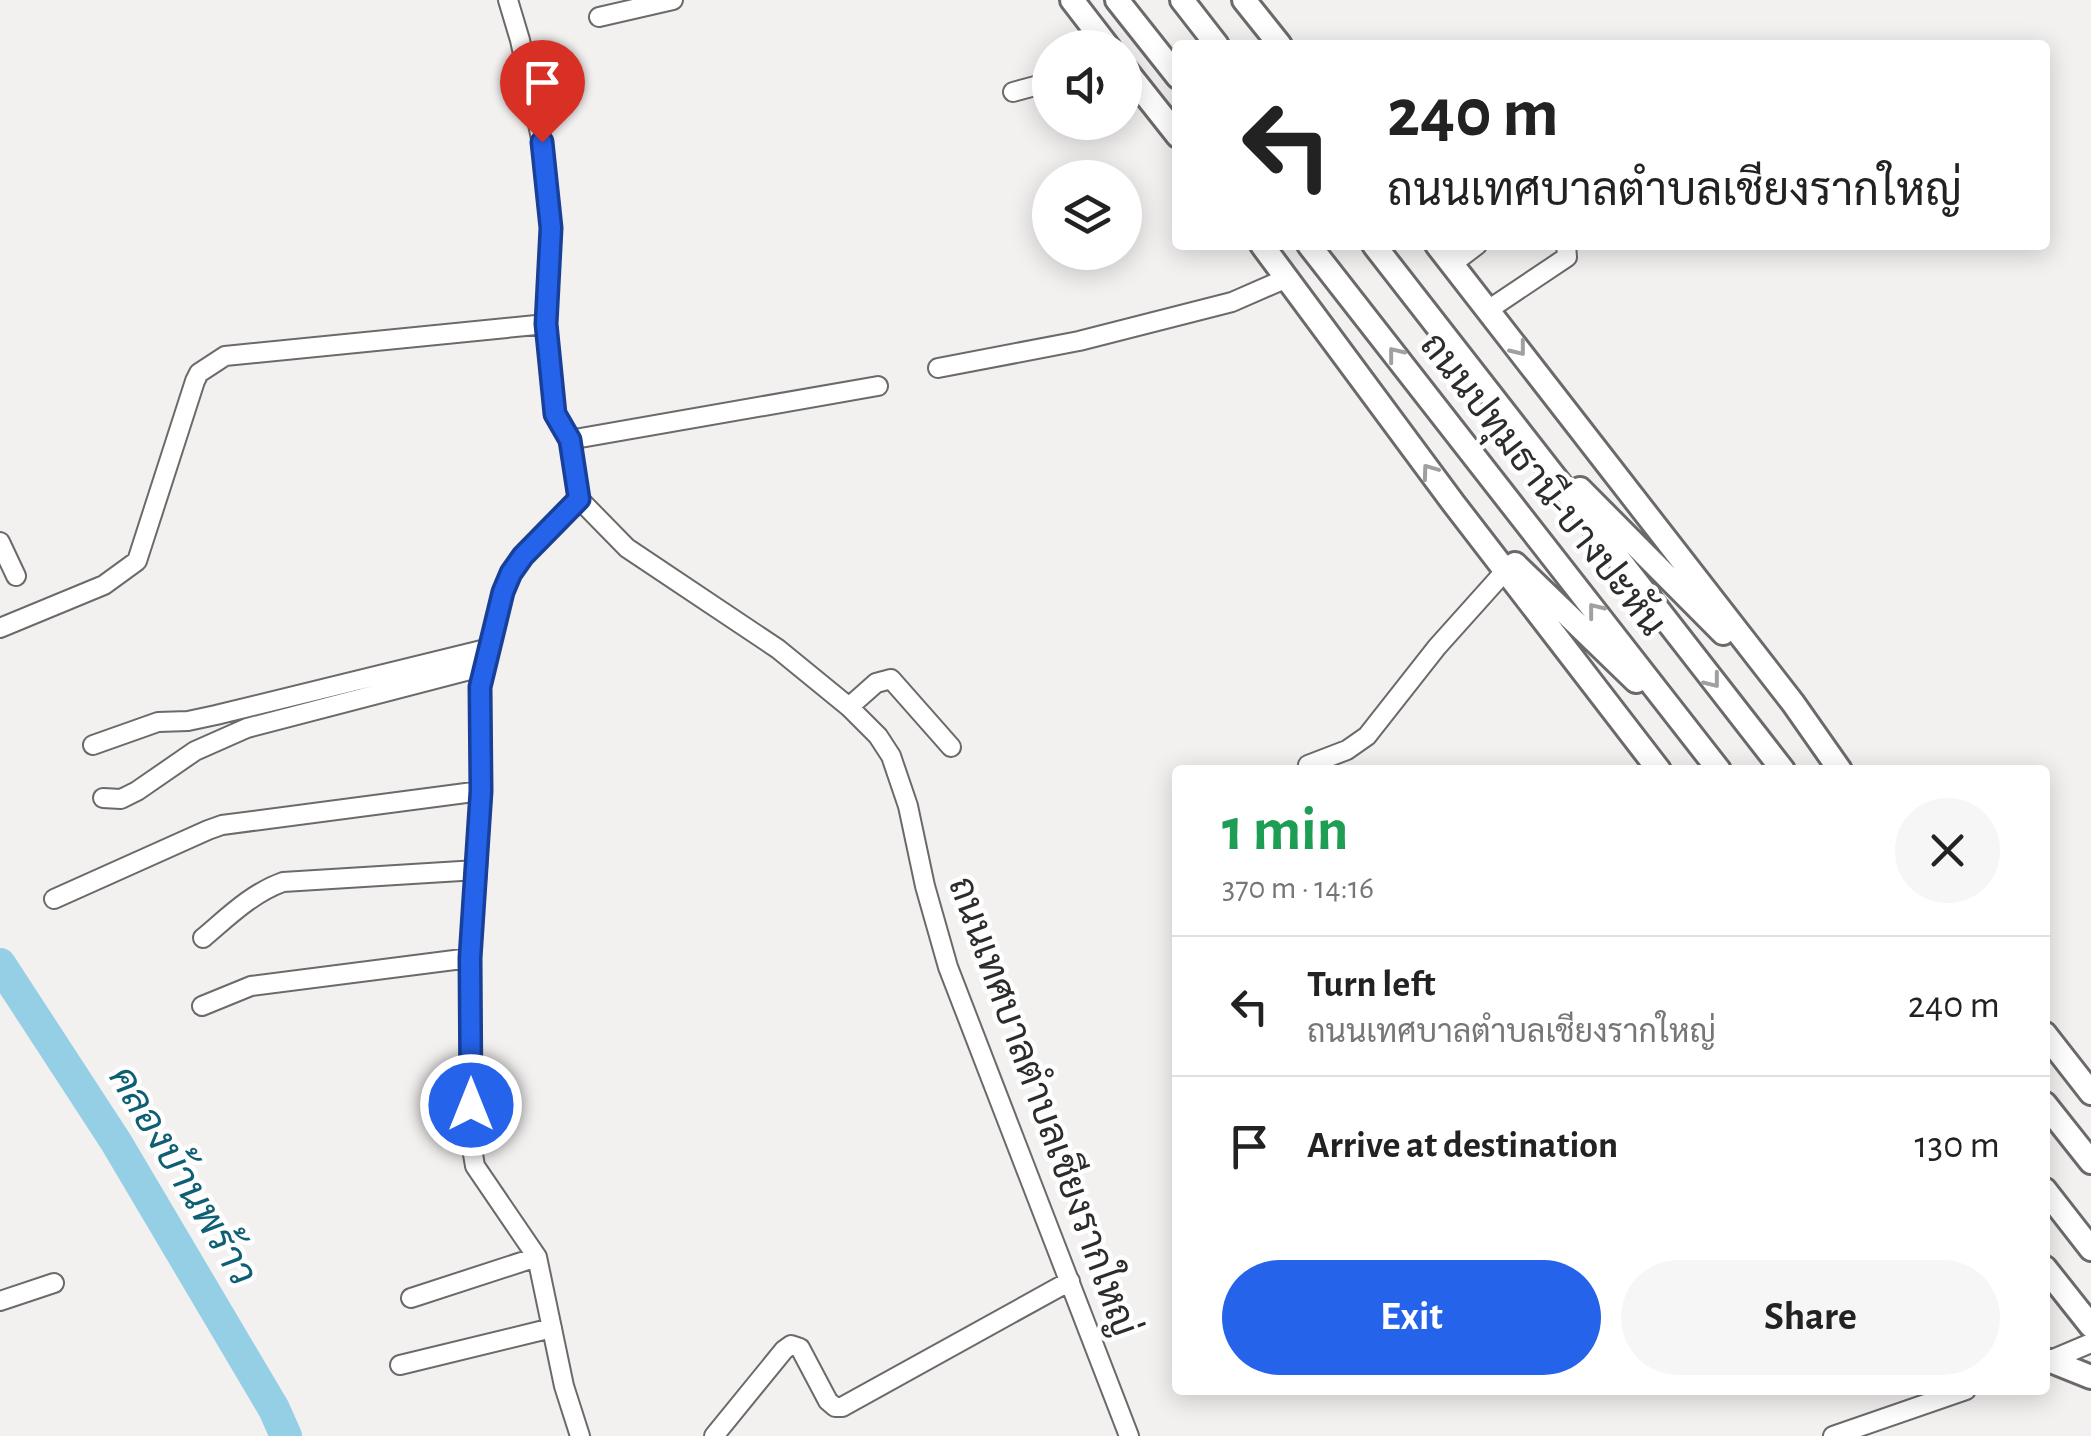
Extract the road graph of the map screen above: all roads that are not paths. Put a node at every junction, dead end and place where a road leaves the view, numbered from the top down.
1 (508, 0) edge
2 (672, 0) edge
3 (1072, 0) edge
4 (1117, 0) edge
5 (1182, 0) edge
6 (1244, 0) edge
7 (599, 16) dead end
8 (1095, 30) edge
9 (1213, 40) edge
10 (1276, 40) edge
11 (1172, 70) edge
12 (1032, 87) edge
13 (1142, 90) edge
14 (1013, 92) dead end
15 (1172, 128) edge
16 (1266, 250) edge
17 (1313, 250) edge
18 (1378, 250) edge
19 (1441, 250) edge
20 (1471, 250) edge
21 (1566, 250) edge
22 (1452, 264) junction
23 (1288, 278) junction
24 (1488, 310) junction
25 (546, 324) junction
26 (938, 368) dead end
27 (878, 386) dead end
28 (1510, 420) junction
29 (570, 440) junction
30 (579, 499) junction
31 (1454, 504) junction
32 (0, 542) edge
33 (1506, 570) junction
34 (16, 576) dead end
35 (0, 628) edge
36 (488, 657) junction
37 (1793, 703) junction
38 (849, 707) junction
39 (1700, 742) junction
40 (92, 745) dead end
41 (951, 747) dead end
42 (1310, 765) edge
43 (1655, 765) edge
44 (1716, 765) edge
45 (1778, 765) edge
46 (1836, 765) edge
47 (481, 791) junction
48 (102, 798) dead end
49 (476, 870) junction
50 (54, 899) dead end
51 (203, 938) dead end
52 (470, 958) junction
53 (202, 1006) dead end
54 (2050, 1040) edge
55 (2091, 1093) edge
56 (2050, 1110) edge
57 (2091, 1162) edge
58 (2050, 1196) edge
59 (2091, 1249) edge
60 (536, 1257) junction
61 (2050, 1274) edge
62 (1070, 1281) junction
63 (54, 1283) dead end
64 (411, 1298) dead end
65 (0, 1301) edge
66 (2091, 1326) edge
67 (552, 1328) junction
68 (2091, 1342) edge
69 (2050, 1361) edge
70 (2050, 1363) edge
71 (400, 1366) dead end
72 (2091, 1376) edge
73 (1952, 1395) edge
74 (580, 1436) edge
75 (714, 1436) edge
76 (1128, 1436) edge
77 (1833, 1436) edge

1 - 25 street
2 - 7 street
3 - 8 main road
4 - 11 main road
5 - 9 main road
6 - 10 main road
12 - 14 street
13 - 15 main road
16 - 23 main road
39 -> 17 main road, ถนนปทุมธานี-บางปะหัน
18 - 28 main road, ถนนปทุมธานี-บางปะหัน
19 - 22 main road
20 - 22 street
21 - 24 street
22 - 24 main road
23 - 26 street
31 -> 23 main road
24 -> 37 main road
25 - 29 street
25 - 35 street
27 - 29 street
28 - 37 main road
28 -> 45 main road, ถนนปทุมธานี-บางปะหัน
29 - 30 street
30 - 36 street
30 - 38 street, ถนนเทศบาลตำบลเชียงรากใหญ่
31 - 33 main road
31 - 39 main road
32 - 34 street
33 - 42 street
33 - 43 main road
36 - 40 street
36 - 47 street
36 - 48 street
37 - 46 main road
38 - 41 street
38 - 62 street, ถนนเทศบาลตำบลเชียงรากใหญ่
39 - 44 main road, ถนนปทุมธานี-บางปะหัน
47 - 49 street
47 - 50 street
49 - 51 street
49 - 52 street
52 - 53 street
52 - 60 street
54 - 55 main road
56 - 57 main road
58 - 59 main road
60 - 64 street
60 - 67 street
61 - 66 main road
62 - 75 street
62 - 76 street, ถนนเทศบาลตำบลเชียงรากใหญ่
63 - 65 street
67 - 71 street
67 - 74 street
68 - 69 street
70 - 72 main road
73 - 77 street

